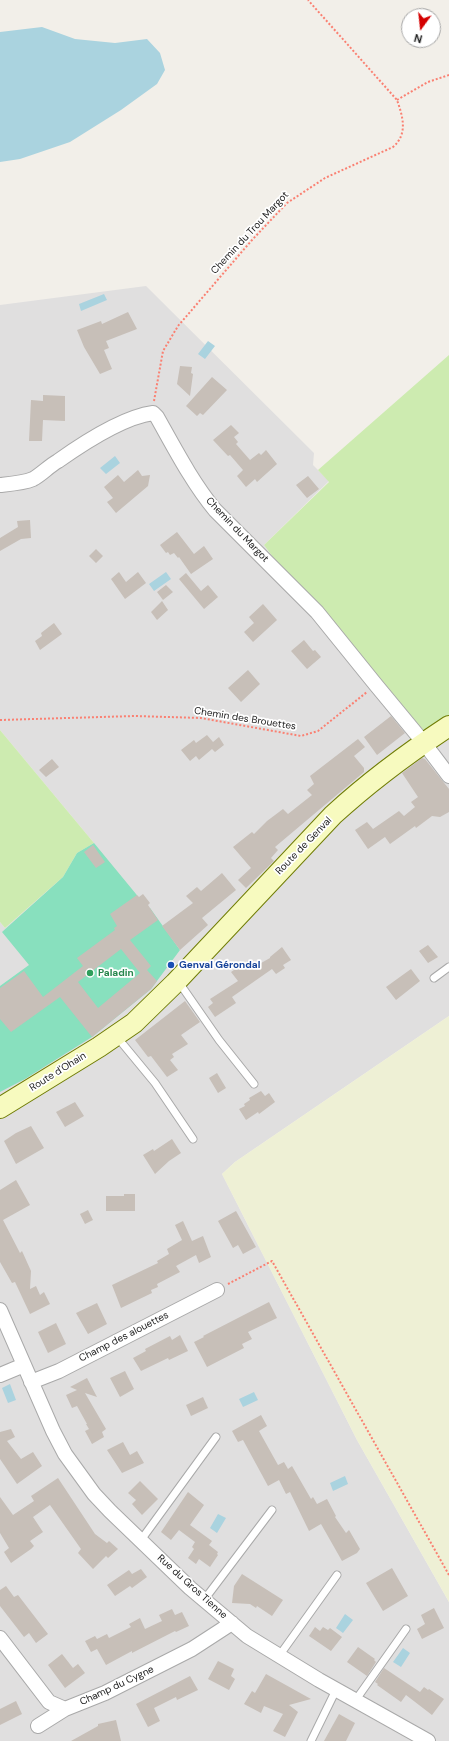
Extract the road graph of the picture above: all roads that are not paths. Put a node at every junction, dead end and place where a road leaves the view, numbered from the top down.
1 (0, 485) edge
2 (449, 726) edge
3 (424, 743) junction
4 (449, 776) edge
5 (449, 967) edge
6 (434, 978) dead end
7 (176, 982) junction
8 (116, 1035) junction
9 (254, 1084) dead end
10 (0, 1108) edge
11 (194, 1139) dead end
12 (217, 1290) road end
13 (0, 1310) edge
14 (24, 1365) junction
15 (0, 1375) edge
16 (31, 1382) junction
17 (216, 1437) dead end
18 (272, 1510) dead end
19 (141, 1540) junction
20 (337, 1575) dead end
21 (204, 1600) junction
22 (232, 1623) junction
23 (406, 1629) dead end
24 (0, 1638) edge
25 (279, 1656) junction
26 (336, 1690) junction
27 (356, 1701) junction
28 (64, 1709) junction
29 (38, 1726) dead end
30 (311, 1741) edge
31 (428, 1741) edge

1 - 3 street, Chemin du Margot
2 - 3 main road, Route de Genval
3 - 4 street, Chemin du Margot
3 - 7 main road, Route de Genval
5 - 6 lane
7 - 8 main road, Route d'Ohain
7 - 9 lane
8 - 10 main road, Route d'Ohain
8 - 11 lane
12 - 16 street, Champ des alouettes
13 - 14 street, Rue du Gros Tienne
14 - 15 street
14 - 16 street, Rue du Gros Tienne
16 - 19 street, Rue du Gros Tienne
17 - 19 lane
18 - 21 lane
19 - 21 street, Rue du Gros Tienne
20 - 25 lane
21 - 22 street, Rue du Gros Tienne
22 - 25 street, Rue du Gros Tienne
22 - 28 street, Champ du Cygne
23 - 27 lane
24 - 28 street
25 - 26 street, Rue du Gros Tienne
26 - 27 street, Rue du Gros Tienne
26 - 30 lane
27 - 31 street, Rue du Gros Tienne
28 - 29 street, Champ du Cygne

